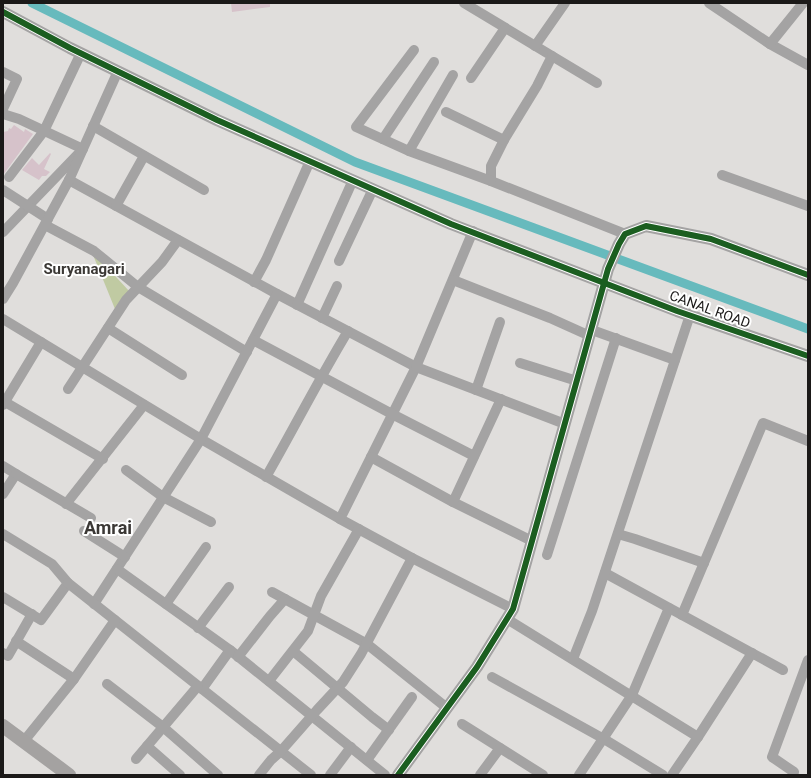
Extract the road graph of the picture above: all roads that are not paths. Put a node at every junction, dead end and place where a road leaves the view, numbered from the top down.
1 (464, 3) edge
2 (565, 3) edge
3 (709, 3) edge
4 (803, 3) edge
5 (3, 12) edge
6 (505, 28) junction
7 (770, 44) junction
8 (535, 46) junction
9 (414, 50) dead end
10 (81, 53) junction
11 (552, 56) junction
12 (434, 62) dead end
13 (808, 65) edge
14 (3, 72) edge
15 (118, 72) junction
16 (453, 75) dead end
17 (471, 78) dead end
18 (597, 83) dead end
19 (3, 109) edge
20 (446, 112) dead end
21 (3, 114) edge
22 (93, 126) junction
23 (44, 131) junction
24 (383, 139) junction
25 (504, 140) junction
26 (83, 149) junction
27 (409, 151) junction
28 (144, 156) junction
29 (310, 161) junction
30 (722, 175) dead end
31 (9, 177) dead end
32 (69, 180) junction
33 (353, 180) junction
34 (491, 181) junction
35 (3, 190) edge
36 (204, 190) dead end
37 (373, 190) junction
38 (116, 206) junction
39 (808, 206) edge
40 (28, 207) junction
41 (46, 222) junction
42 (473, 231) junction
43 (3, 232) edge
44 (626, 234) junction
45 (178, 240) junction
46 (339, 261) dead end
47 (808, 276) edge
48 (453, 280) junction
49 (254, 282) junction
50 (604, 282) junction
51 (337, 286) dead end
52 (138, 287) junction
53 (277, 294) junction
54 (3, 299) edge
55 (297, 305) junction
56 (690, 315) junction
57 (322, 318) junction
58 (3, 319) edge
59 (500, 322) dead end
60 (108, 328) junction
61 (348, 331) junction
62 (591, 333) junction
63 (616, 338) junction
64 (253, 340) junction
65 (41, 342) junction
66 (247, 352) junction
67 (808, 356) edge
68 (675, 360) junction
69 (520, 363) dead end
70 (82, 367) junction
71 (416, 367) junction
72 (182, 375) dead end
73 (321, 376) junction
74 (577, 381) junction
75 (68, 389) dead end
76 (476, 390) junction
77 (501, 399) junction
78 (4, 403) edge
79 (144, 405) junction
80 (392, 414) junction
81 (565, 424) junction
82 (201, 439) junction
83 (808, 441) edge
84 (474, 456) junction
85 (371, 457) junction
86 (103, 459) junction
87 (3, 466) edge
88 (126, 470) dead end
89 (16, 474) junction
90 (266, 477) junction
91 (3, 494) edge
92 (164, 497) junction
93 (453, 502) junction
94 (66, 504) junction
95 (91, 518) dead end
96 (340, 519) junction
97 (211, 522) dead end
98 (359, 529) junction
99 (84, 531) dead end
100 (3, 534) edge
101 (618, 534) junction
102 (532, 541) junction
103 (206, 547) dead end
104 (547, 555) dead end
105 (125, 557) junction
106 (412, 558) junction
107 (704, 563) junction
108 (117, 569) junction
109 (605, 573) junction
110 (68, 583) junction
111 (229, 587) dead end
112 (272, 592) dead end
113 (3, 597) edge
114 (285, 599) junction
115 (94, 604) junction
116 (166, 604) junction
117 (669, 608) junction
118 (32, 614) junction
119 (510, 614) junction
120 (682, 615) junction
121 (314, 616) junction
122 (115, 620) junction
123 (198, 628) junction
124 (16, 641) junction
125 (367, 644) junction
126 (293, 651) junction
127 (752, 653) junction
128 (3, 654) edge
129 (234, 654) junction
130 (573, 659) junction
131 (808, 660) edge
132 (783, 670) dead end
133 (492, 677) dead end
134 (74, 679) junction
135 (268, 681) junction
136 (107, 684) dead end
137 (200, 687) junction
138 (337, 688) junction
139 (632, 695) junction
140 (412, 697) dead end
141 (447, 708) junction
142 (312, 716) junction
143 (462, 724) dead end
144 (3, 726) edge
145 (163, 727) junction
146 (389, 730) junction
147 (698, 737) junction
148 (604, 739) junction
149 (24, 741) junction
150 (147, 746) junction
151 (351, 747) junction
152 (500, 748) junction
153 (281, 751) junction
154 (136, 759) dead end
155 (367, 760) junction
156 (794, 772) dead end
157 (69, 775) edge
158 (180, 775) edge
159 (218, 775) edge
160 (259, 775) edge
161 (311, 775) edge
162 (330, 775) edge
163 (385, 775) edge
164 (398, 775) edge
165 (480, 775) edge
166 (543, 775) edge
167 (579, 775) edge
168 (663, 775) edge
169 (672, 775) edge

1 - 6 street
2 - 8 street
3 - 7 street
4 - 7 street
5 - 10 street, CANAL ROAD
6 - 8 street
6 - 17 street
7 - 13 street
8 - 11 street
9 - 24 street
10 - 15 street, CANAL ROAD
10 - 23 street
11 - 18 street
11 - 25 street
12 - 24 street
14 - 19 street
15 - 22 street
15 - 29 street, CANAL ROAD
16 - 27 street
20 - 25 street
21 - 23 street
22 - 26 street
22 - 28 street
23 - 26 street
23 - 31 street
24 - 27 street
25 - 34 street
26 - 32 street
26 - 40 street
27 - 34 street
28 - 36 street
28 - 38 street
29 - 33 street, CANAL ROAD
29 - 49 street
30 - 39 street
32 - 38 street
32 - 41 street
33 - 37 street, CANAL ROAD
33 - 55 street
34 - 44 street
35 - 40 street
37 - 42 street, CANAL ROAD
37 - 46 street
38 - 45 street
40 - 41 street
40 - 43 street
41 - 52 street
41 - 54 street
42 - 48 street
42 - 50 street, CANAL ROAD
44 - 47 street
44 - 50 street
45 - 49 street
45 - 52 street
48 - 62 street
48 - 71 street
49 - 53 street
50 - 56 street, CANAL ROAD
50 - 62 street
51 - 57 street
52 - 60 street
52 - 66 street
53 - 55 street
53 - 64 street
55 - 57 street
56 - 67 street, CANAL ROAD
56 - 68 street
57 - 61 street
58 - 65 street
59 - 76 street
60 - 70 street
60 - 72 street
61 - 71 street
61 - 73 street
62 - 63 street
62 - 74 street
63 - 68 street
63 - 104 street
64 - 66 street
64 - 73 street
65 - 70 street
65 - 78 street
66 - 82 street
68 - 101 street
69 - 74 street
70 - 75 street
70 - 79 street
71 - 76 street
71 - 80 street
73 - 80 street
73 - 90 street
74 - 81 street
76 - 77 street
77 - 81 street
77 - 84 street
78 - 86 street
79 - 82 street
79 - 86 street
80 - 84 street
80 - 85 street
81 - 102 street
82 - 90 street
82 - 92 street
83 - 107 street
84 - 93 street
85 - 93 street
85 - 96 street
86 - 94 street
87 - 89 street
88 - 92 street
89 - 91 street
89 - 94 street
90 - 96 street
92 - 97 street
92 - 105 street
93 - 102 street
94 - 95 street
96 - 98 street
98 - 106 street
98 - 121 street
99 - 105 street
100 - 110 street
101 - 107 street
101 - 109 street
102 - 119 street
103 - 116 street
105 - 108 street
106 - 119 street
106 - 125 street
107 - 120 street
108 - 115 street
108 - 116 street
109 - 117 street
109 - 130 street
110 - 115 street
110 - 118 street
111 - 123 street
112 - 114 street
113 - 118 street
114 - 121 street
114 - 129 street
115 - 122 street
116 - 123 street
117 - 120 street
117 - 139 street
118 - 124 street
119 - 130 street
119 - 141 street
120 - 127 street
121 - 125 street
121 - 126 street
122 - 134 street
122 - 137 street
123 - 129 street
124 - 128 street
124 - 134 street
125 - 138 street
125 - 141 street
126 - 135 street
126 - 138 street
127 - 132 street
127 - 147 street
129 - 135 street
129 - 137 street
130 - 139 street
131 - 156 street
133 - 148 street
134 - 149 street
135 - 142 street
136 - 145 street
137 - 145 street
137 - 153 street
138 - 142 street
138 - 146 street
139 - 147 street
139 - 148 street
140 - 146 street
141 - 164 street
142 - 151 street
142 - 153 street
143 - 152 street
144 - 149 main road
145 - 150 street
145 - 159 street
146 - 155 street
147 - 169 street
148 - 167 street
148 - 168 street
149 - 157 main road
150 - 154 street
150 - 158 street
151 - 155 street
151 - 162 street
152 - 165 street
152 - 166 street
153 - 160 street
153 - 161 street
155 - 163 street

